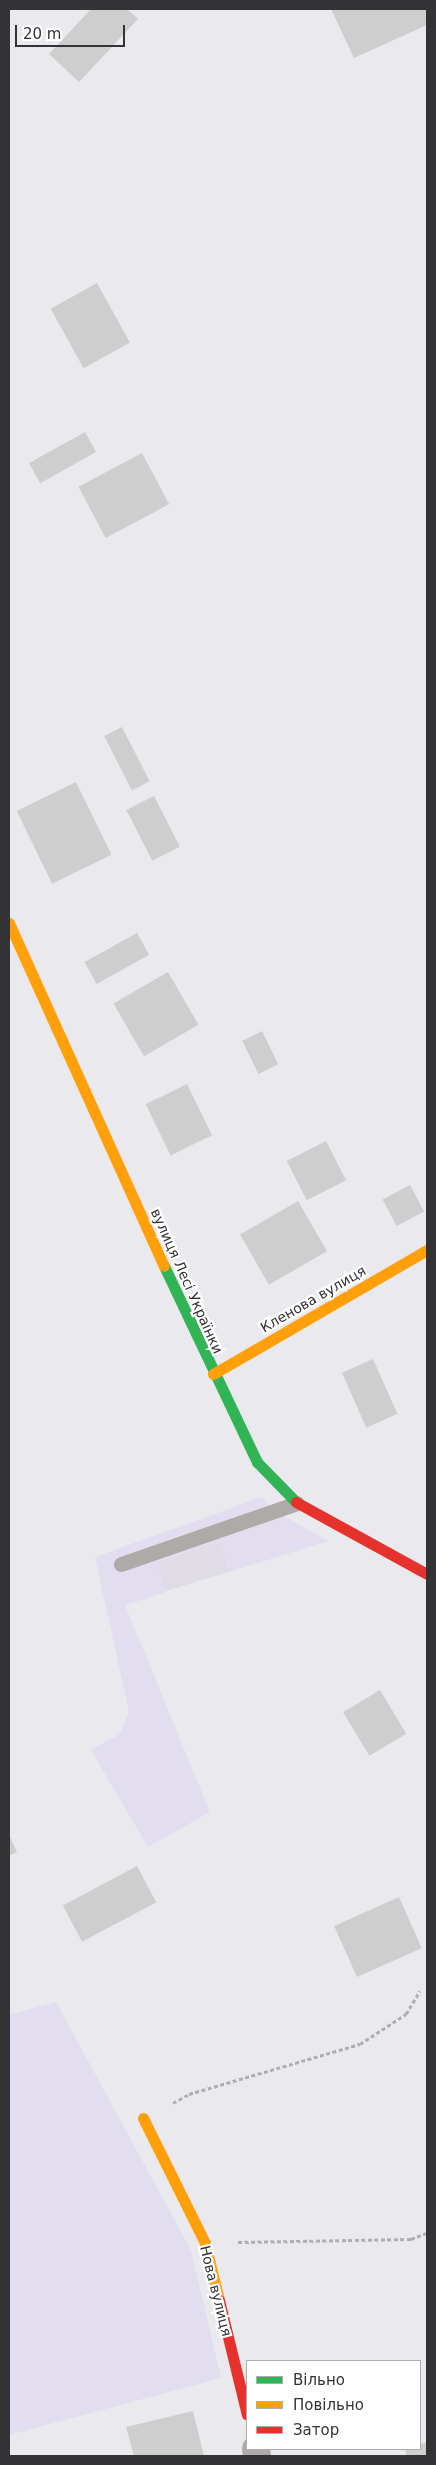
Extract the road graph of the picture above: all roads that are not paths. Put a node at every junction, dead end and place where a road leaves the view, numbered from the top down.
1 (9, 923) edge
2 (427, 1250) edge
3 (213, 1374) junction
4 (297, 1503) junction
5 (121, 1564) dead end
6 (427, 1574) edge
7 (144, 2118) road end
8 (246, 2411) edge

1 - 3 street, вулиця Лесі Українки
2 - 3 street, Кленова вулиця
3 - 4 street, вулиця Лесі Українки
4 - 5 lane
4 - 6 street, вулиця Лесі Українки
7 - 8 street, Нова вулиця

